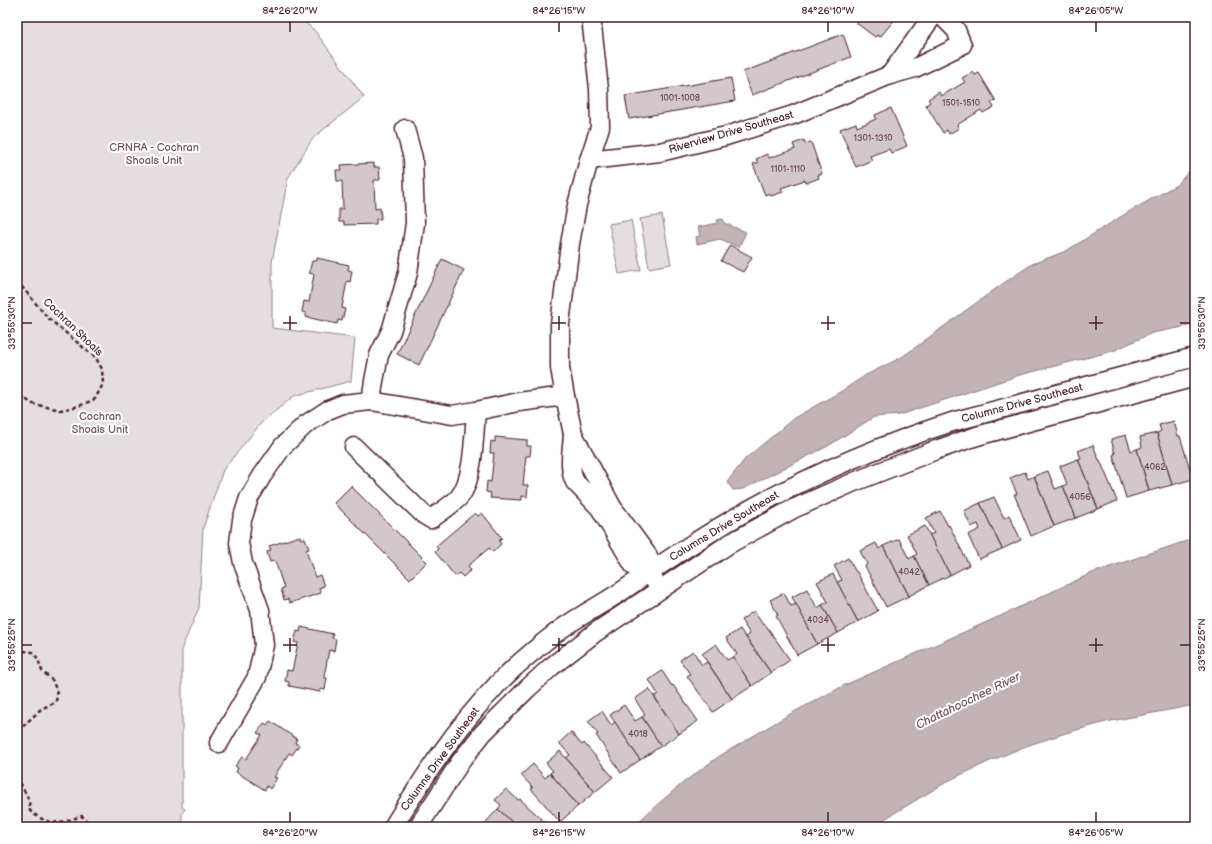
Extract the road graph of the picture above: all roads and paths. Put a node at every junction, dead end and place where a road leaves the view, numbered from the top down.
1 (591, 17) edge
2 (932, 17) edge
3 (943, 17) edge
4 (890, 75) junction
5 (405, 129) dead end
6 (589, 160) junction
7 (17, 281) edge
8 (1195, 357) edge
9 (1143, 370) junction
10 (1195, 377) edge
11 (1149, 389) junction
12 (17, 390) edge
13 (565, 396) junction
14 (371, 401) junction
15 (476, 411) junction
16 (894, 442) junction
17 (354, 447) dead end
18 (902, 462) junction
19 (649, 573) junction
20 (660, 589) junction
21 (17, 648) edge
22 (461, 726) junction
23 (17, 732) edge
24 (479, 739) junction
25 (219, 743) dead end
26 (17, 777) edge
27 (90, 827) edge
28 (105, 827) edge
29 (393, 827) edge
30 (418, 827) edge

1 - 6 street
2 - 4 street
3 - 4 street, Riverview Drive Southeast
4 - 6 street, Riverview Drive Southeast
5 - 14 street
6 - 13 street
7 - 12 path, Cochran Shoals
8 - 9 street, Columns Drive Southeast
9 - 11 street
9 - 16 street, Columns Drive Southeast
10 - 11 street, Columns Drive Southeast
11 - 18 street, Columns Drive Southeast
13 - 15 street
13 - 19 street
14 - 15 street
14 - 25 street
15 - 17 street
16 - 18 street
16 - 19 street, Columns Drive Southeast
18 - 20 street, Columns Drive Southeast
19 - 20 street
19 - 22 street, Columns Drive Southeast
20 - 24 street, Columns Drive Southeast
21 - 23 path
22 - 24 street
22 - 29 street, Columns Drive Southeast
24 - 30 street, Columns Drive Southeast
26 - 27 path
27 - 28 path

